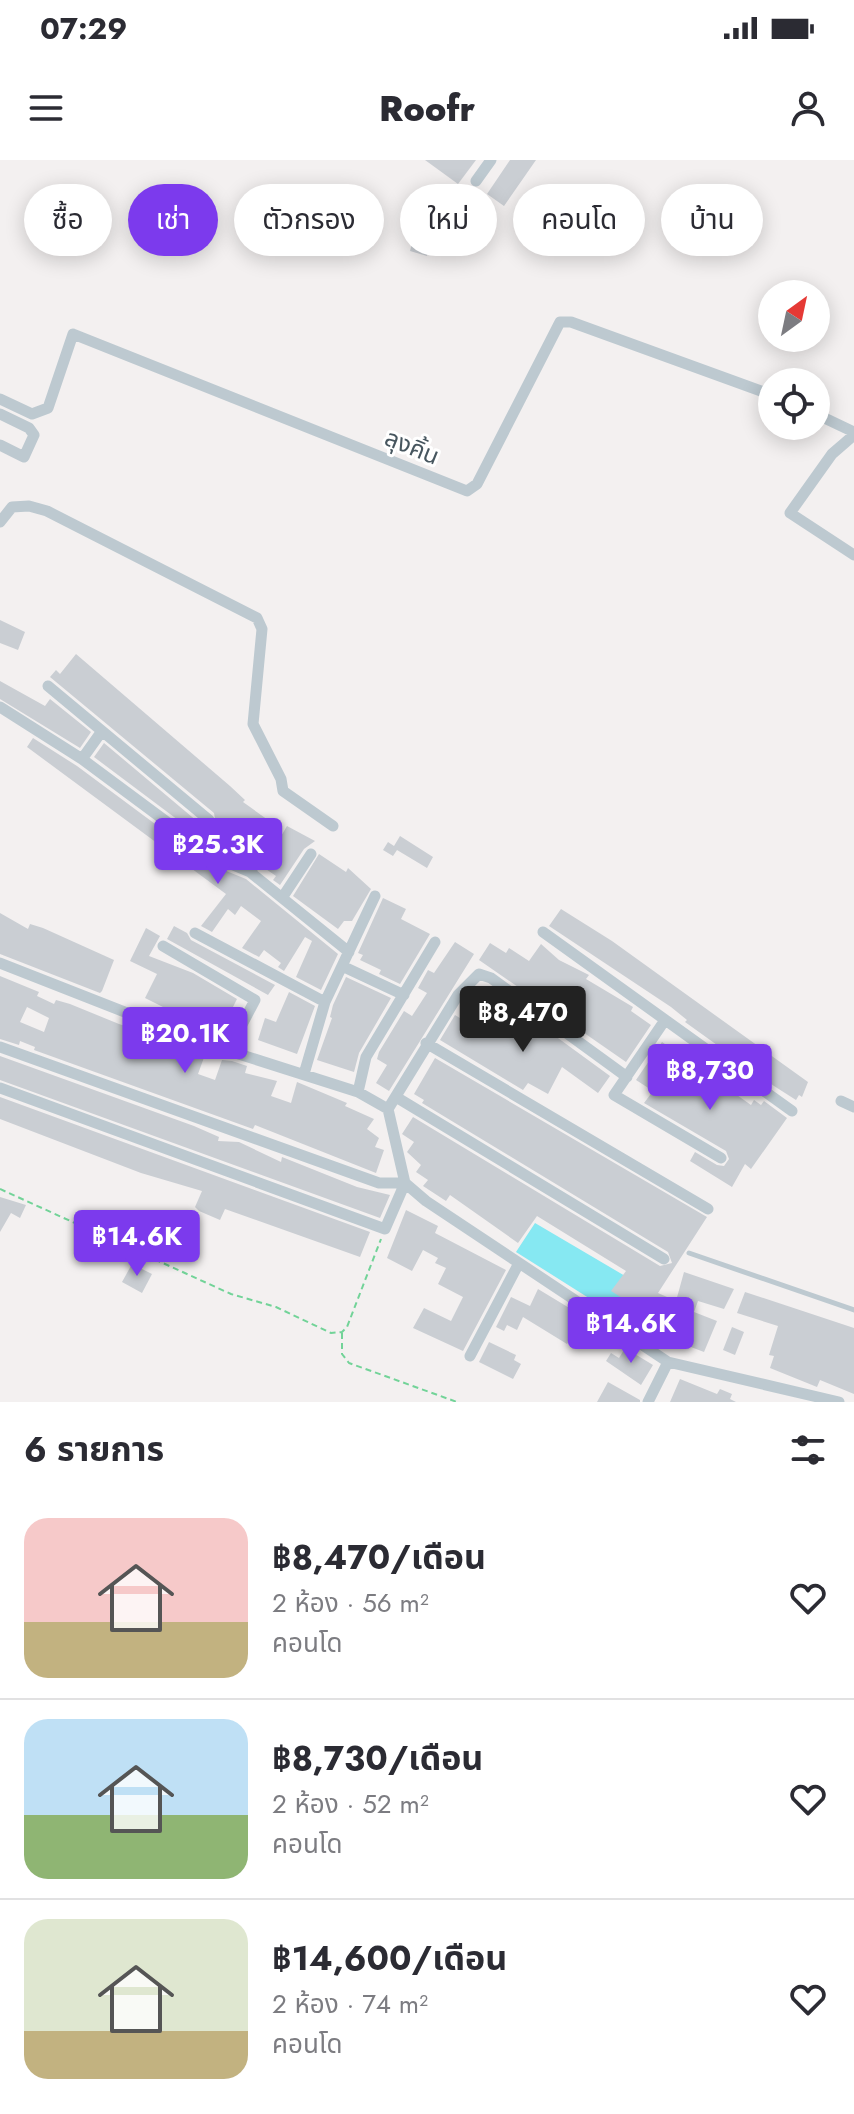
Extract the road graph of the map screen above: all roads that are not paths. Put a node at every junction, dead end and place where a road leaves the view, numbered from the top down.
1 (491, 160) edge
2 (476, 181) dead end
3 (758, 390) edge
4 (0, 399) edge
5 (0, 414) edge
6 (830, 421) edge
7 (854, 434) edge
8 (0, 445) edge
9 (0, 501) edge
10 (12, 507) junction
11 (0, 522) edge
12 (854, 555) edge
13 (48, 686) dead end
14 (0, 707) edge
15 (102, 731) junction
16 (82, 759) junction
17 (209, 820) dead end
18 (333, 826) dead end
19 (273, 835) dead end
20 (311, 854) dead end
21 (250, 872) junction
22 (375, 896) dead end
23 (282, 898) junction
24 (543, 932) dead end
25 (195, 933) dead end
26 (435, 942) dead end
27 (163, 946) dead end
28 (349, 952) junction
29 (0, 963) edge
30 (342, 966) junction
31 (404, 995) junction
32 (325, 1002) junction
33 (665, 1020) junction
34 (426, 1043) junction
35 (0, 1047) edge
36 (228, 1051) junction
37 (304, 1074) junction
38 (627, 1077) junction
39 (0, 1088) edge
40 (358, 1092) junction
41 (396, 1097) junction
42 (841, 1101) dead end
43 (854, 1107) edge
44 (388, 1109) junction
45 (792, 1111) dead end
46 (721, 1158) dead end
47 (405, 1183) junction
48 (708, 1209) dead end
49 (689, 1253) dead end
50 (664, 1259) dead end
51 (519, 1263) junction
52 (854, 1310) edge
53 (470, 1356) dead end
54 (668, 1362) junction
55 (807, 1397) edge
56 (648, 1402) edge
57 (839, 1402) edge

1 - 2 street
3 - 4 street, ลุงคิ้น
5 - 8 street
6 - 7 street
7 - 12 street
9 - 10 street
10 - 11 street
10 - 18 street
13 - 15 street
14 - 16 street
15 - 16 street
15 - 17 street
16 - 21 street
19 - 21 street
20 - 23 street
21 - 23 street
22 - 28 street
23 - 28 street
24 - 33 street
25 - 32 street
26 - 31 street
27 - 36 street
28 - 30 street
29 - 36 street
30 - 31 street
30 - 32 street
31 - 40 street
32 - 37 street
33 - 38 street
33 - 45 street
34 - 38 street
34 - 41 street
34 - 48 street
35 - 47 street
36 - 37 street
37 - 40 street
38 - 46 street
39 - 47 street
40 - 44 street
41 - 44 street
41 - 50 street
42 - 43 street
44 - 47 street
47 - 51 street
49 - 52 lane
51 - 53 street
51 - 54 street
54 - 55 street
54 - 56 street
55 - 57 street

